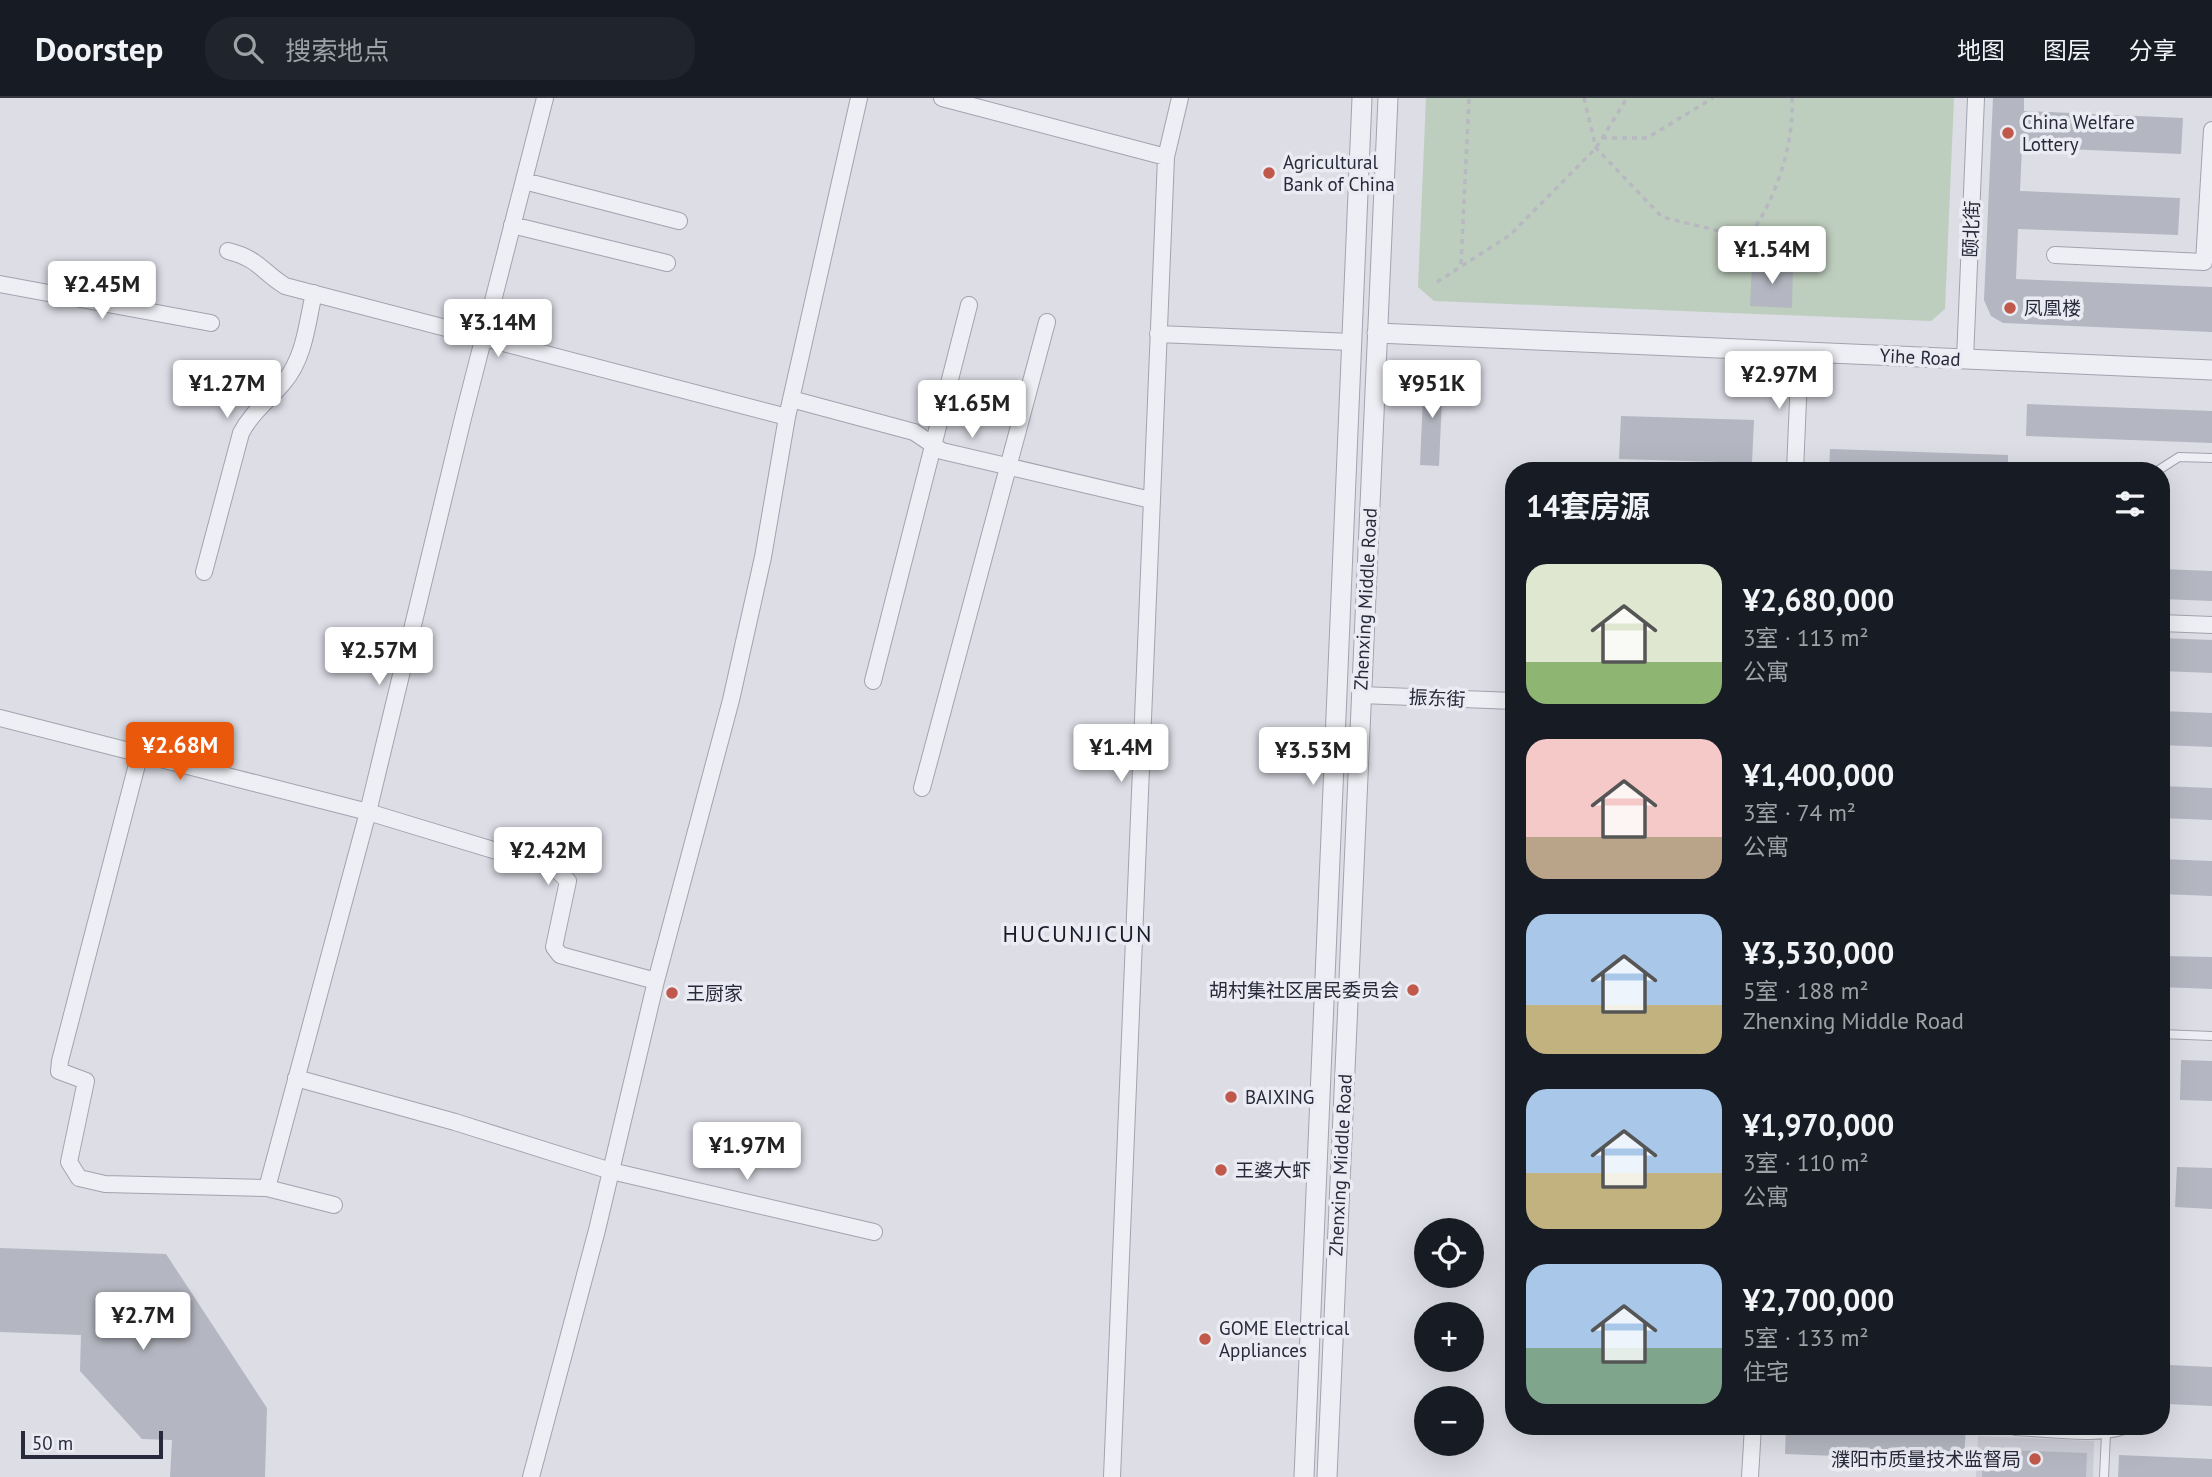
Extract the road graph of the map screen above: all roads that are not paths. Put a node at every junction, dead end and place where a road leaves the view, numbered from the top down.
1 (545, 98) edge
2 (859, 98) edge
3 (942, 98) edge
4 (1180, 98) edge
5 (1363, 98) edge
6 (1388, 98) edge
7 (1976, 98) edge
8 (2212, 130) edge
9 (1166, 157) junction
10 (2211, 179) edge
11 (524, 181) junction
12 (679, 221) dead end
13 (512, 225) junction
14 (228, 251) dead end
15 (2055, 255) dead end
16 (667, 262) dead end
17 (0, 284) edge
18 (314, 293) junction
19 (969, 305) dead end
20 (1047, 322) dead end
21 (211, 323) dead end
22 (1377, 333) junction
23 (1158, 334) junction
24 (484, 336) junction
25 (1352, 342) junction
26 (1800, 352) junction
27 (1965, 359) junction
28 (2212, 370) edge
29 (791, 399) junction
30 (787, 417) junction
31 (933, 445) junction
32 (2212, 458) edge
33 (1795, 462) edge
34 (2170, 463) edge
35 (1008, 468) junction
36 (1151, 500) junction
37 (204, 572) dead end
38 (2170, 623) edge
39 (2212, 625) edge
40 (873, 681) dead end
41 (1361, 695) junction
42 (1505, 701) edge
43 (0, 718) edge
44 (141, 753) junction
45 (922, 788) dead end
46 (368, 812) junction
47 (656, 981) junction
48 (2170, 1034) edge
49 (2212, 1036) edge
50 (296, 1078) junction
51 (611, 1171) junction
52 (267, 1188) junction
53 (334, 1205) dead end
54 (874, 1232) dead end
55 (1752, 1435) edge
56 (2106, 1435) edge
57 (531, 1477) edge
58 (1112, 1477) edge
59 (1304, 1477) edge
60 (1326, 1477) edge
61 (1750, 1477) edge
62 (2104, 1477) edge

1 - 11 street
2 - 29 street
3 - 9 street
4 - 9 street
5 - 25 street, Zhenxing Middle Road
6 - 22 street, Zhenxing Middle Road
7 - 27 street, 颐北街
8 - 10 street
9 - 23 street
10 - 15 street
11 - 12 street
11 - 13 street
13 - 16 street
13 - 24 street
14 - 18 street
17 - 21 street
18 - 24 street
18 - 37 street
19 - 31 street
20 - 35 street
22 - 26 street, Yihe Road
22 - 41 street, Zhenxing Middle Road
23 - 25 street
23 - 36 street
24 - 30 street
24 - 46 street
25 - 59 street, Zhenxing Middle Road
26 - 27 street, Yihe Road
26 - 33 street
27 - 28 street, Yihe Road
29 - 30 street
29 - 31 street
30 - 47 street
31 - 35 street
31 - 40 street
32 - 34 lane
35 - 36 street
35 - 45 street
36 - 58 street
38 - 39 street
41 - 42 street, 振东街
41 - 60 street, Zhenxing Middle Road
43 - 44 street
44 - 46 street
44 - 52 street
46 - 47 street
46 - 50 street
47 - 51 street
48 - 49 lane
50 - 51 street
50 - 52 street
51 - 54 street
51 - 57 street
52 - 53 street
55 - 61 street
56 - 62 lane

